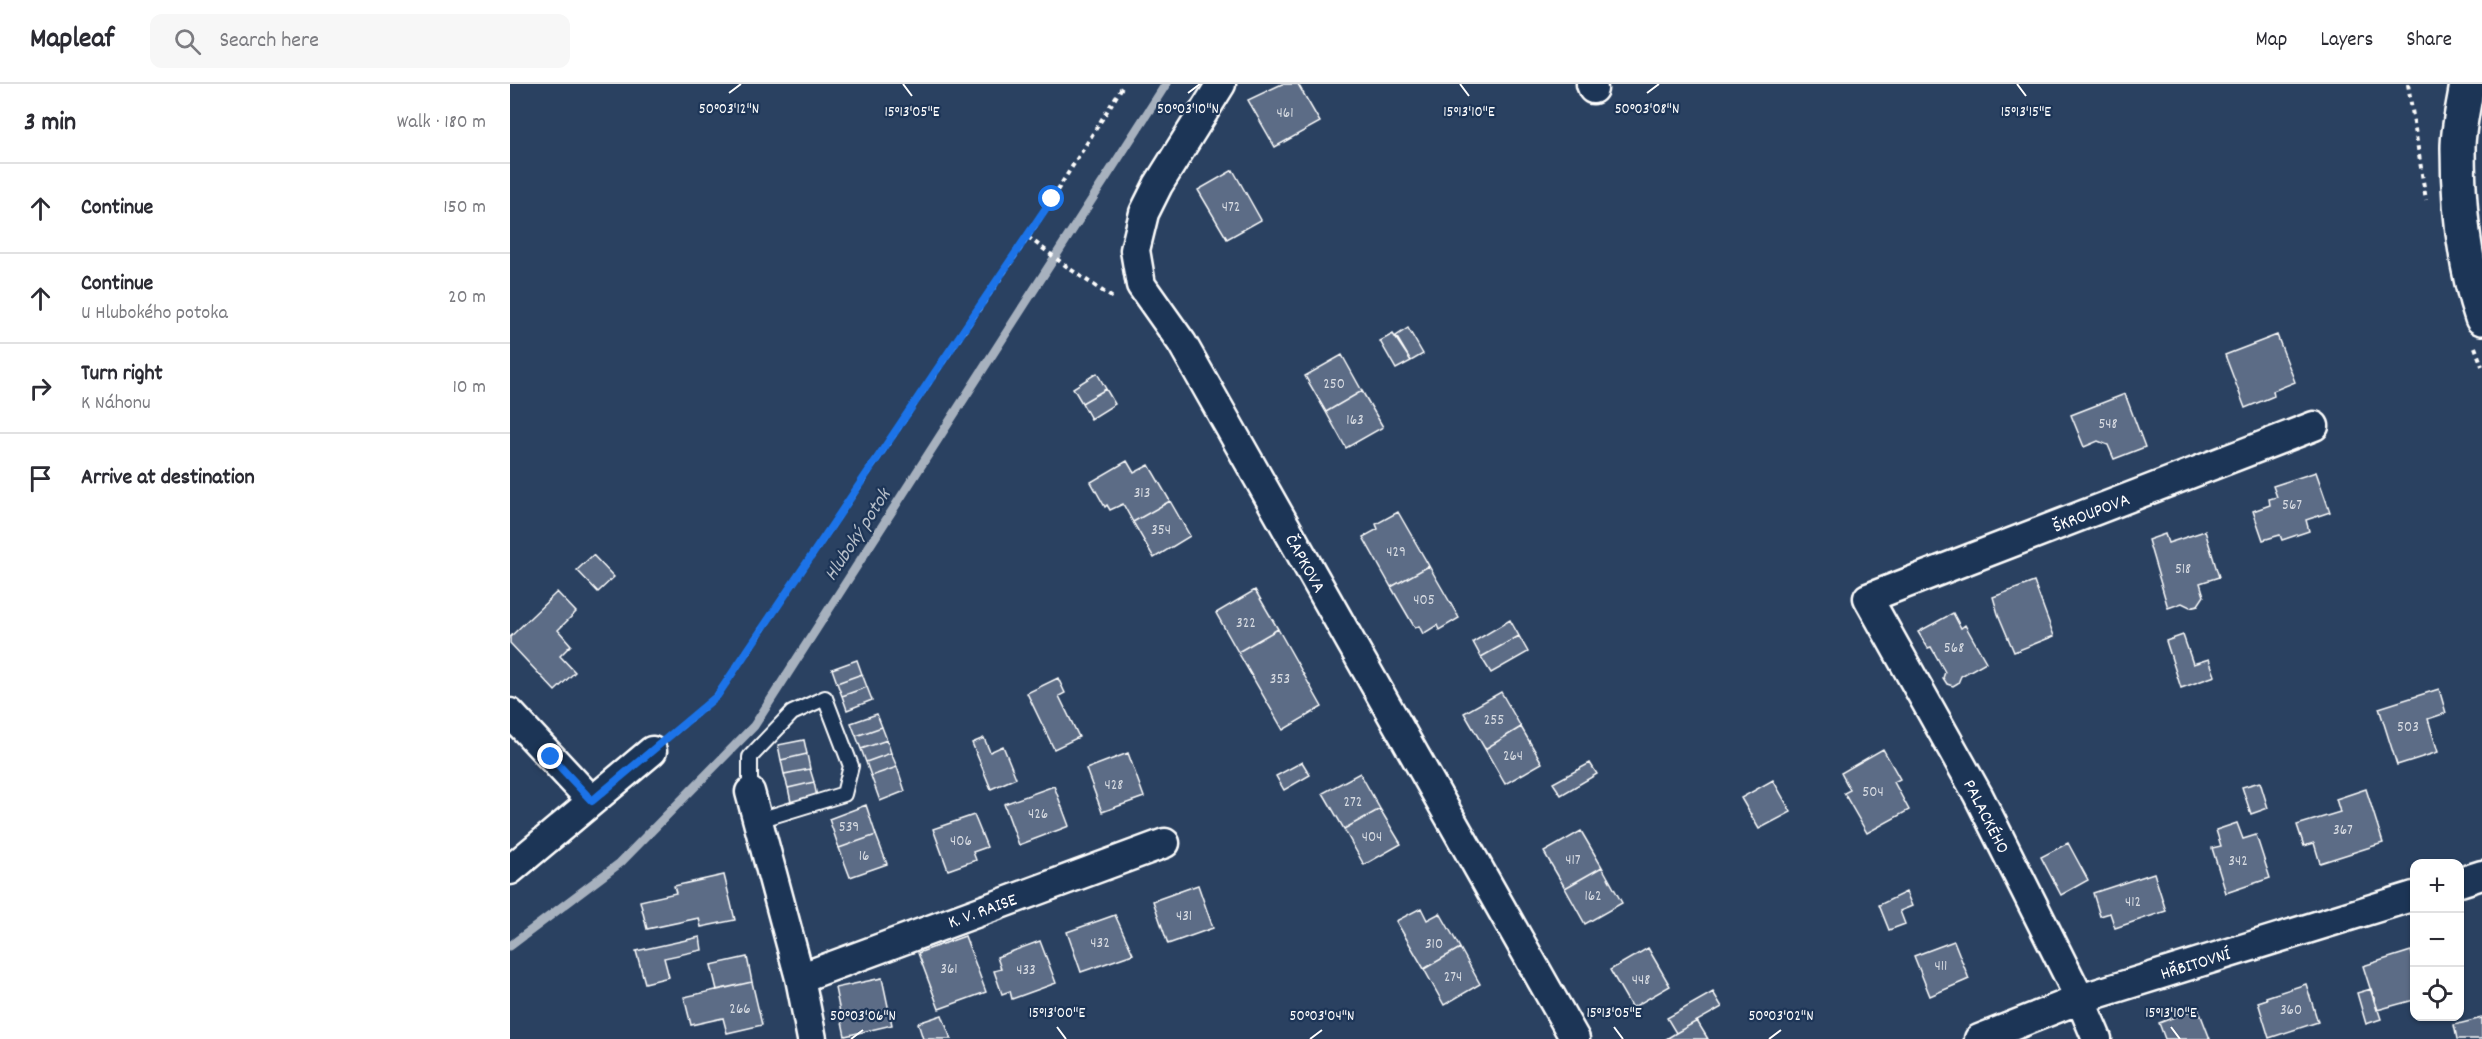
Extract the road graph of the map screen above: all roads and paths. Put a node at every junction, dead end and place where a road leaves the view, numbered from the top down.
1 (1124, 84) edge
2 (1221, 84) edge
3 (2467, 84) edge
4 (1028, 237) junction
5 (1070, 269) dead end
6 (2482, 318) edge
7 (2314, 426) dead end
8 (1868, 598) joint
9 (510, 713) edge
10 (652, 751) joint
11 (750, 792) joint
12 (592, 801) junction
13 (759, 820) junction
14 (1164, 843) dead end
15 (510, 870) edge
16 (2482, 875) edge
17 (2464, 881) edge
18 (2410, 898) edge
19 (800, 978) junction
20 (2080, 999) junction
21 (812, 1039) edge
22 (1575, 1039) edge
23 (1979, 1039) edge
24 (2097, 1039) edge

1 - 4 path
2 - 22 street, ČAPKOVA
3 - 6 main road
4 - 5 path
4 - 10 path
7 - 8 street, ŠKROUPOVA
8 - 20 street, PALACKÉHO
9 - 12 street
10 - 12 street
11 - 13 street
11 - 13 lane
12 - 15 street
13 - 19 street
14 - 19 street, K. V. RAISE
16 - 17 street
18 - 20 street, HŘBITOVNÍ
19 - 21 street
20 - 23 street, HŘBITOVNÍ
20 - 24 street, PALACKÉHO

